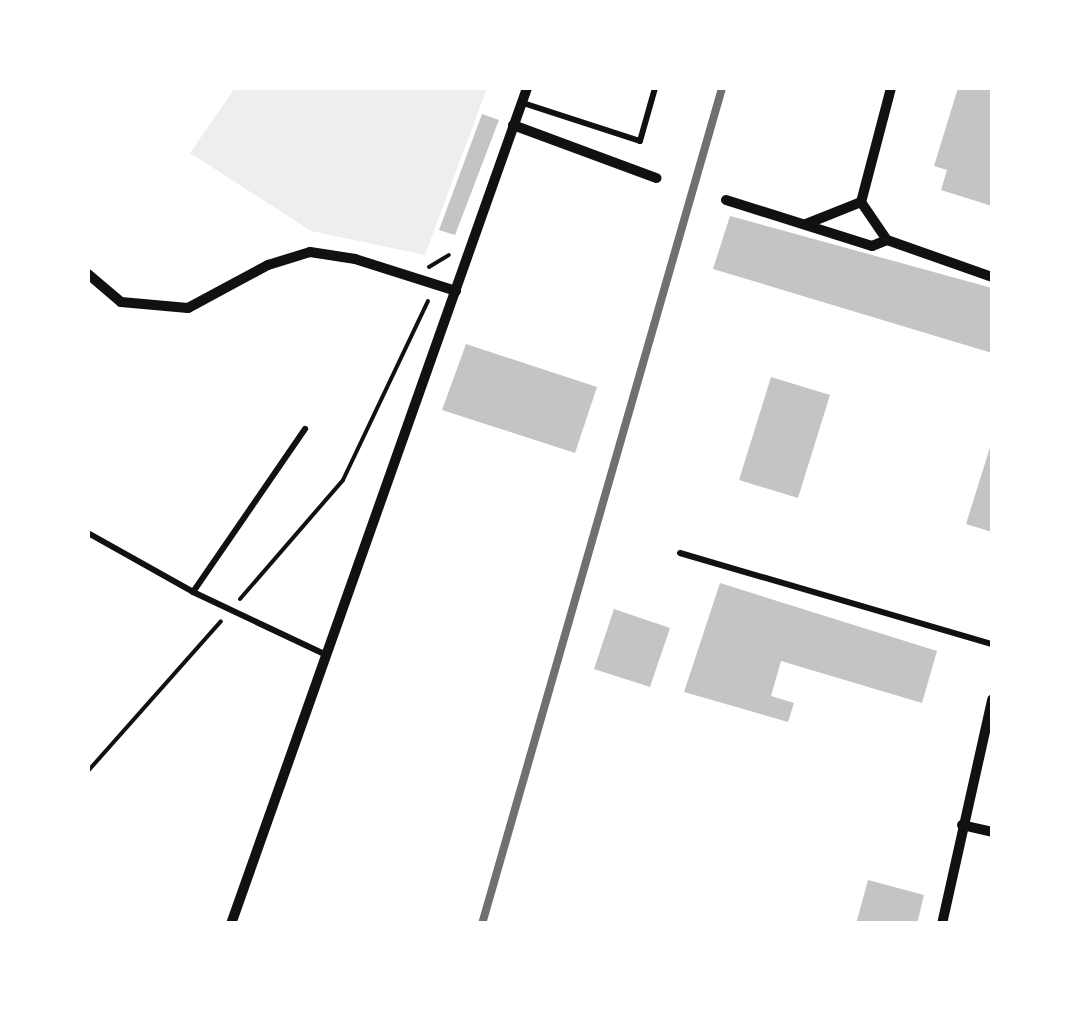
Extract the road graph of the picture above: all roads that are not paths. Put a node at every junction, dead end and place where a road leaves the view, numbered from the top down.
1 (527, 88) edge
2 (656, 88) edge
3 (891, 88) edge
4 (521, 102) junction
5 (513, 125) junction
6 (656, 178) dead end
7 (726, 200) dead end
8 (861, 202) junction
9 (806, 224) junction
10 (887, 240) junction
11 (88, 274) edge
12 (992, 277) edge
13 (456, 292) junction
14 (305, 429) dead end
15 (88, 533) edge
16 (680, 553) dead end
17 (193, 592) junction
18 (992, 644) edge
19 (326, 655) junction
20 (992, 700) edge
21 (962, 825) junction
22 (992, 832) edge
23 (231, 924) edge
24 (942, 924) edge

1 - 4 street
2 - 4 lane
3 - 8 street
4 - 5 street
5 - 6 street
5 - 13 street
7 - 9 street
8 - 9 street
8 - 10 street
9 - 10 street
10 - 12 street
11 - 13 street
13 - 19 street
14 - 17 lane
15 - 17 lane
16 - 18 lane
17 - 19 lane
19 - 23 street
20 - 21 street
21 - 22 street
21 - 24 street

